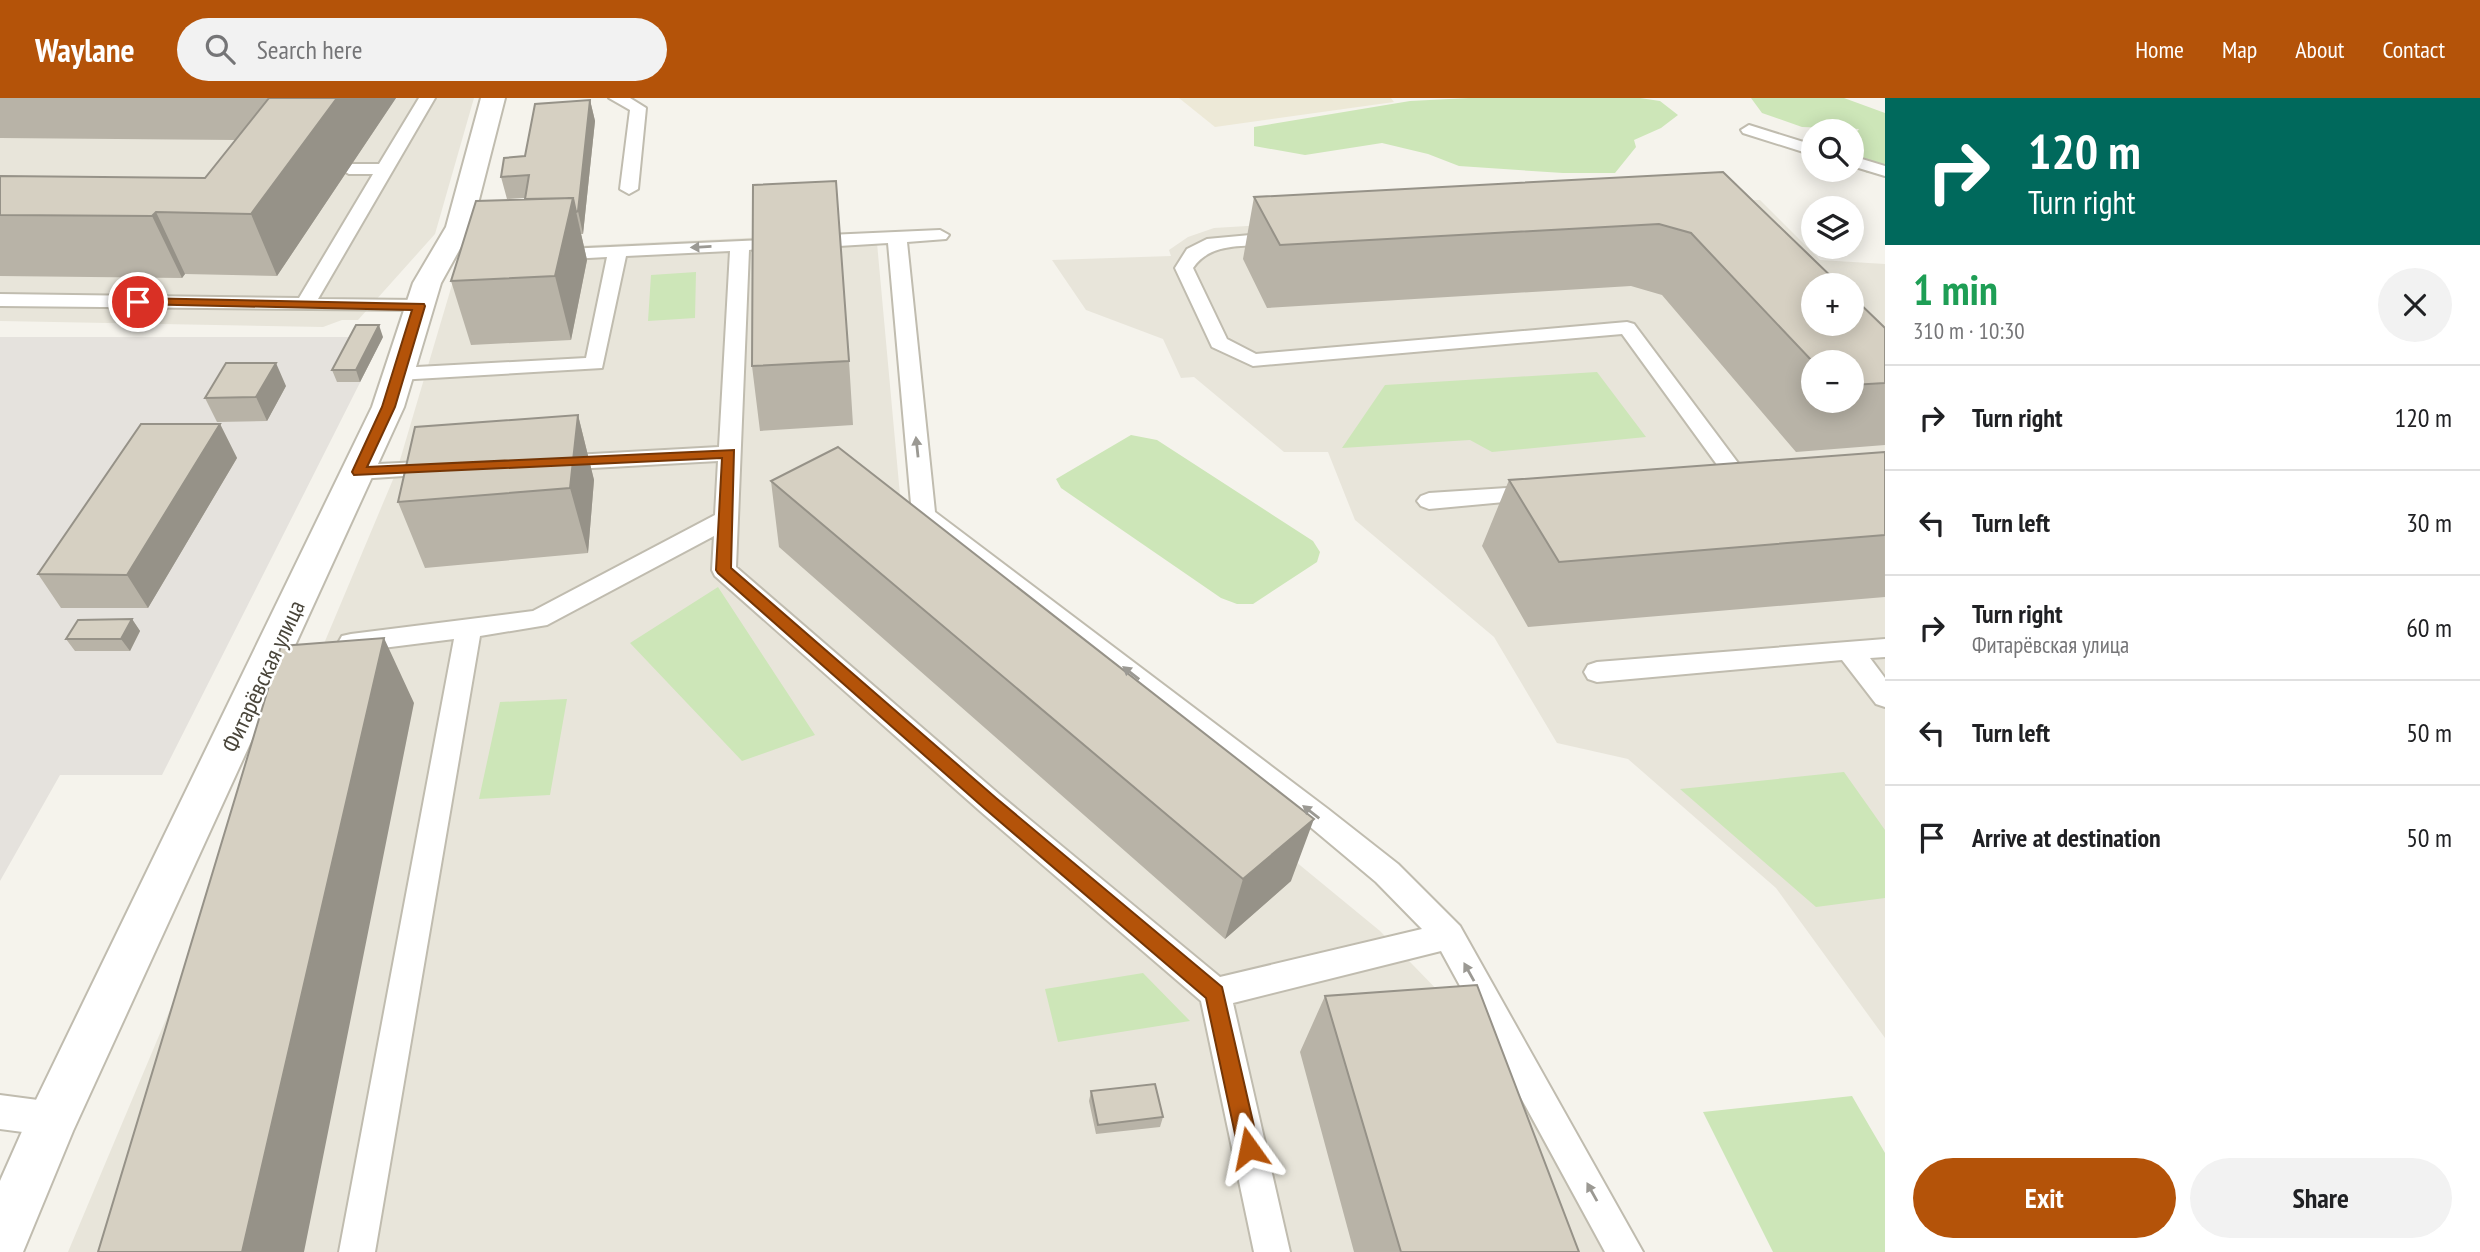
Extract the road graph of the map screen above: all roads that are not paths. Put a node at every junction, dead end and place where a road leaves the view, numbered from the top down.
1 (427, 98) edge
2 (493, 98) edge
3 (617, 98) edge
4 (1749, 130) dead end
5 (1801, 146) edge
6 (351, 165) dead end
7 (387, 165) junction
8 (1864, 165) edge
9 (1885, 171) edge
10 (629, 189) dead end
11 (940, 235) dead end
12 (1297, 236) edge
13 (897, 237) junction
14 (740, 245) junction
15 (617, 251) junction
16 (538, 255) edge
17 (0, 300) edge
18 (304, 304) junction
19 (419, 306) junction
20 (398, 374) junction
21 (729, 453) junction
22 (540, 463) edge
23 (464, 467) edge
24 (358, 472) junction
25 (1765, 477) edge
26 (1739, 479) junction
27 (1712, 481) edge
28 (1563, 491) edge
29 (1429, 501) dead end
30 (725, 520) junction
31 (469, 628) junction
32 (333, 645) edge
33 (1885, 648) edge
34 (1849, 650) junction
35 (1597, 672) dead end
36 (1885, 697) edge
37 (1450, 936) junction
38 (1215, 993) junction
39 (0, 1112) edge
40 (53, 1119) junction
41 (0, 1243) edge
42 (357, 1252) edge
43 (1272, 1252) edge
44 (1625, 1252) edge

1 - 7 lane
2 - 19 street, Фитарёвская улица
3 - 10 lane
4 - 5 lane
6 - 7 lane
7 - 18 lane
8 - 9 lane
11 - 13 lane
12 - 26 lane
13 - 14 lane
37 -> 13 lane
14 -> 15 lane
14 - 21 lane
15 - 16 lane
15 - 20 lane
17 - 18 lane
18 - 19 lane
19 - 20 street, Фитарёвская улица
20 - 24 street, Фитарёвская улица
21 - 22 lane
21 - 30 lane
23 - 24 lane
24 - 40 street, Фитарёвская улица
25 - 26 lane
26 - 27 lane
28 - 29 lane
30 - 31 lane
30 - 38 lane
31 - 32 lane
31 - 42 lane
33 - 34 lane
34 - 35 lane
34 - 36 lane
37 - 38 lane
44 -> 37 lane
38 - 43 lane
39 - 40 lane
40 - 41 street, Фитарёвская улица

